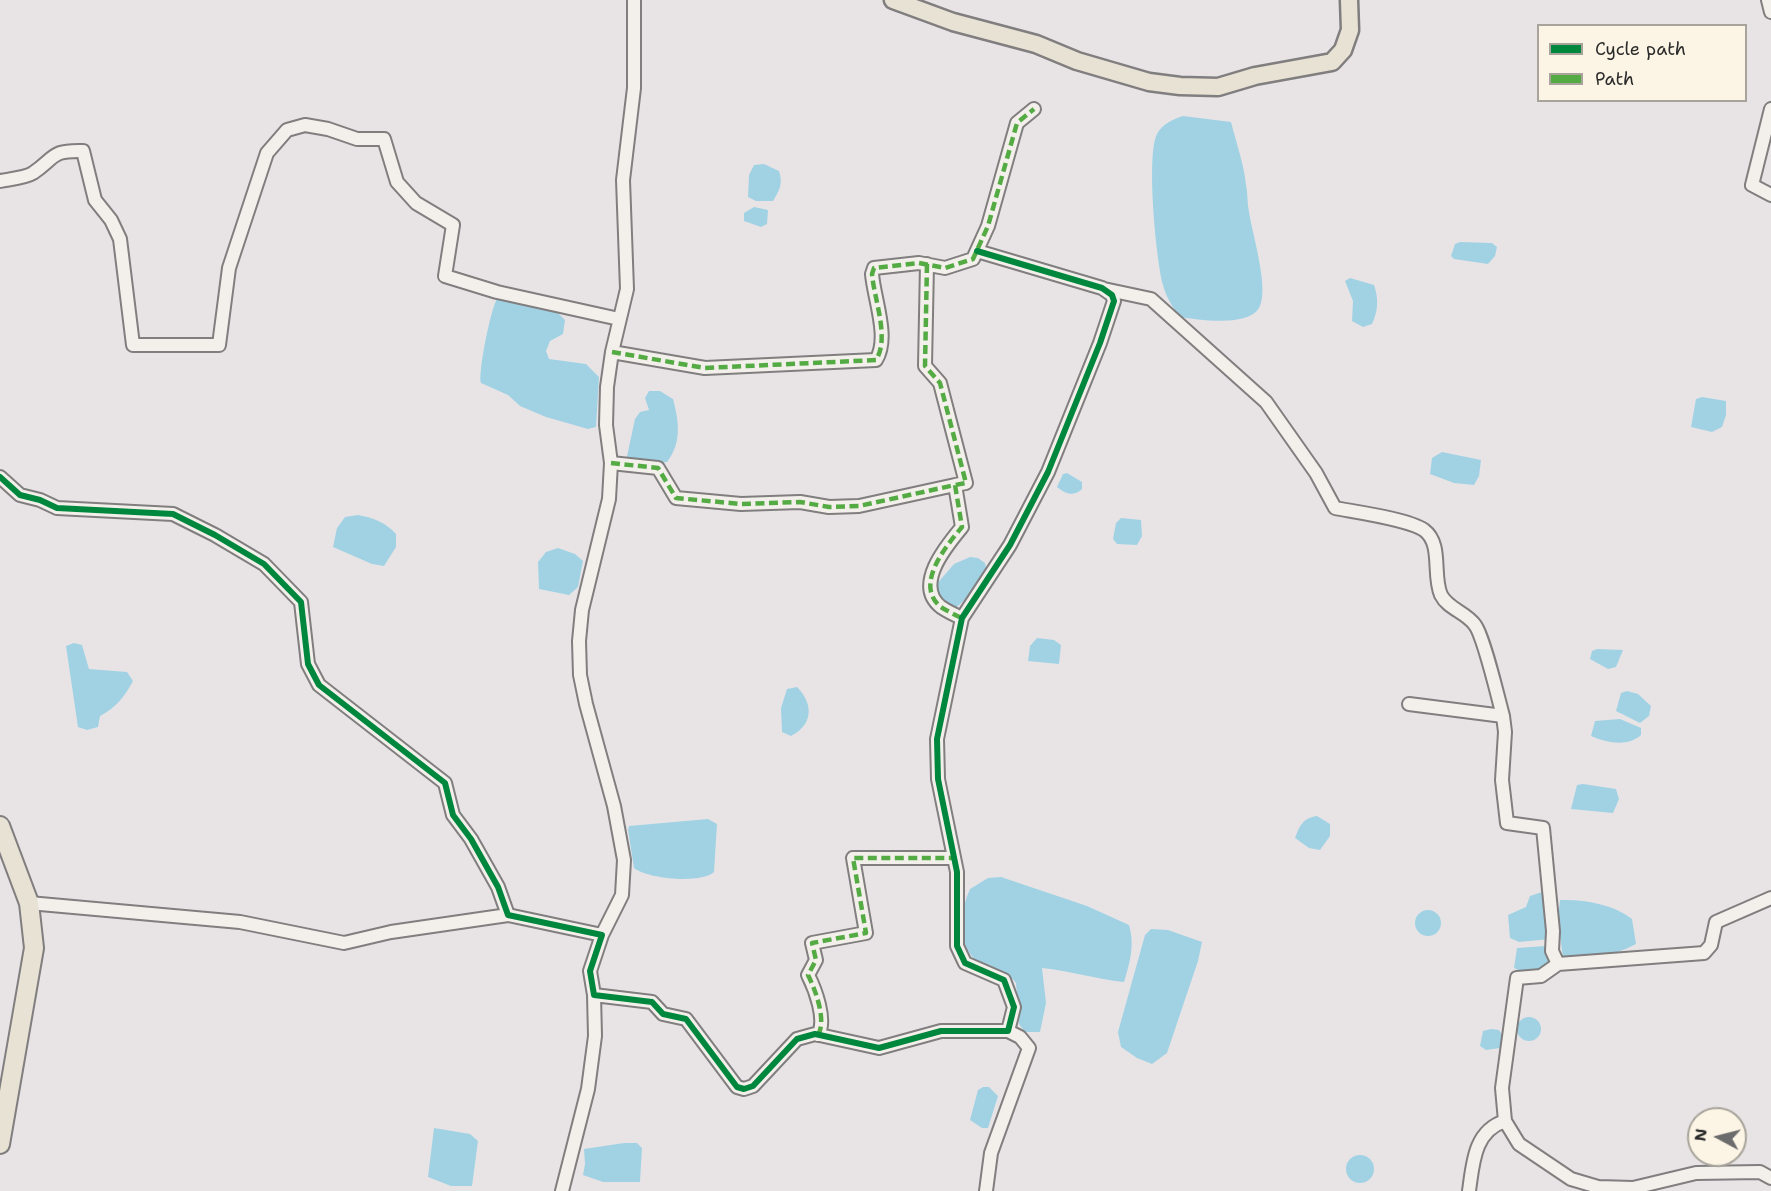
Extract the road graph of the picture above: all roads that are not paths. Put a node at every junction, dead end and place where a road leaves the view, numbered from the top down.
1 (634, 0) edge
2 (893, 0) edge
3 (1349, 0) edge
4 (1768, 0) edge
5 (1771, 12) edge
6 (1034, 109) dead end
7 (1771, 109) edge
8 (0, 182) edge
9 (1771, 195) edge
10 (977, 250) junction
11 (927, 264) junction
12 (1102, 288) junction
13 (619, 319) junction
14 (612, 352) junction
15 (611, 463) junction
16 (0, 477) edge
17 (955, 485) junction
18 (962, 618) junction
19 (1409, 704) dead end
20 (1503, 716) junction
21 (0, 826) edge
22 (954, 858) junction
23 (1771, 898) edge
24 (29, 903) junction
25 (508, 915) junction
26 (602, 935) junction
27 (1558, 964) junction
28 (594, 994) junction
29 (1008, 1031) junction
30 (818, 1035) junction
31 (1505, 1121) junction
32 (0, 1144) edge
33 (1771, 1178) edge
34 (562, 1191) edge
35 (986, 1191) edge
36 (1469, 1191) edge

1 - 13 street
2 - 3 main road
4 - 5 street
6 - 10 street
7 - 9 street
8 - 13 street
10 - 11 street
10 - 12 street
11 - 14 street
11 - 17 street
12 - 18 street
12 - 20 street
13 - 14 street
14 - 15 street
15 - 17 street
15 - 26 street
16 - 25 street
17 - 18 street
18 - 22 street
19 - 20 street
20 - 27 street
21 - 24 highway
22 - 29 street
22 - 30 street
23 - 27 street
24 - 25 street
24 - 32 highway
25 - 26 street
26 - 28 street
27 - 31 street
28 - 30 street
28 - 34 street
29 - 30 street
29 - 35 street
31 - 33 street
31 - 36 street

